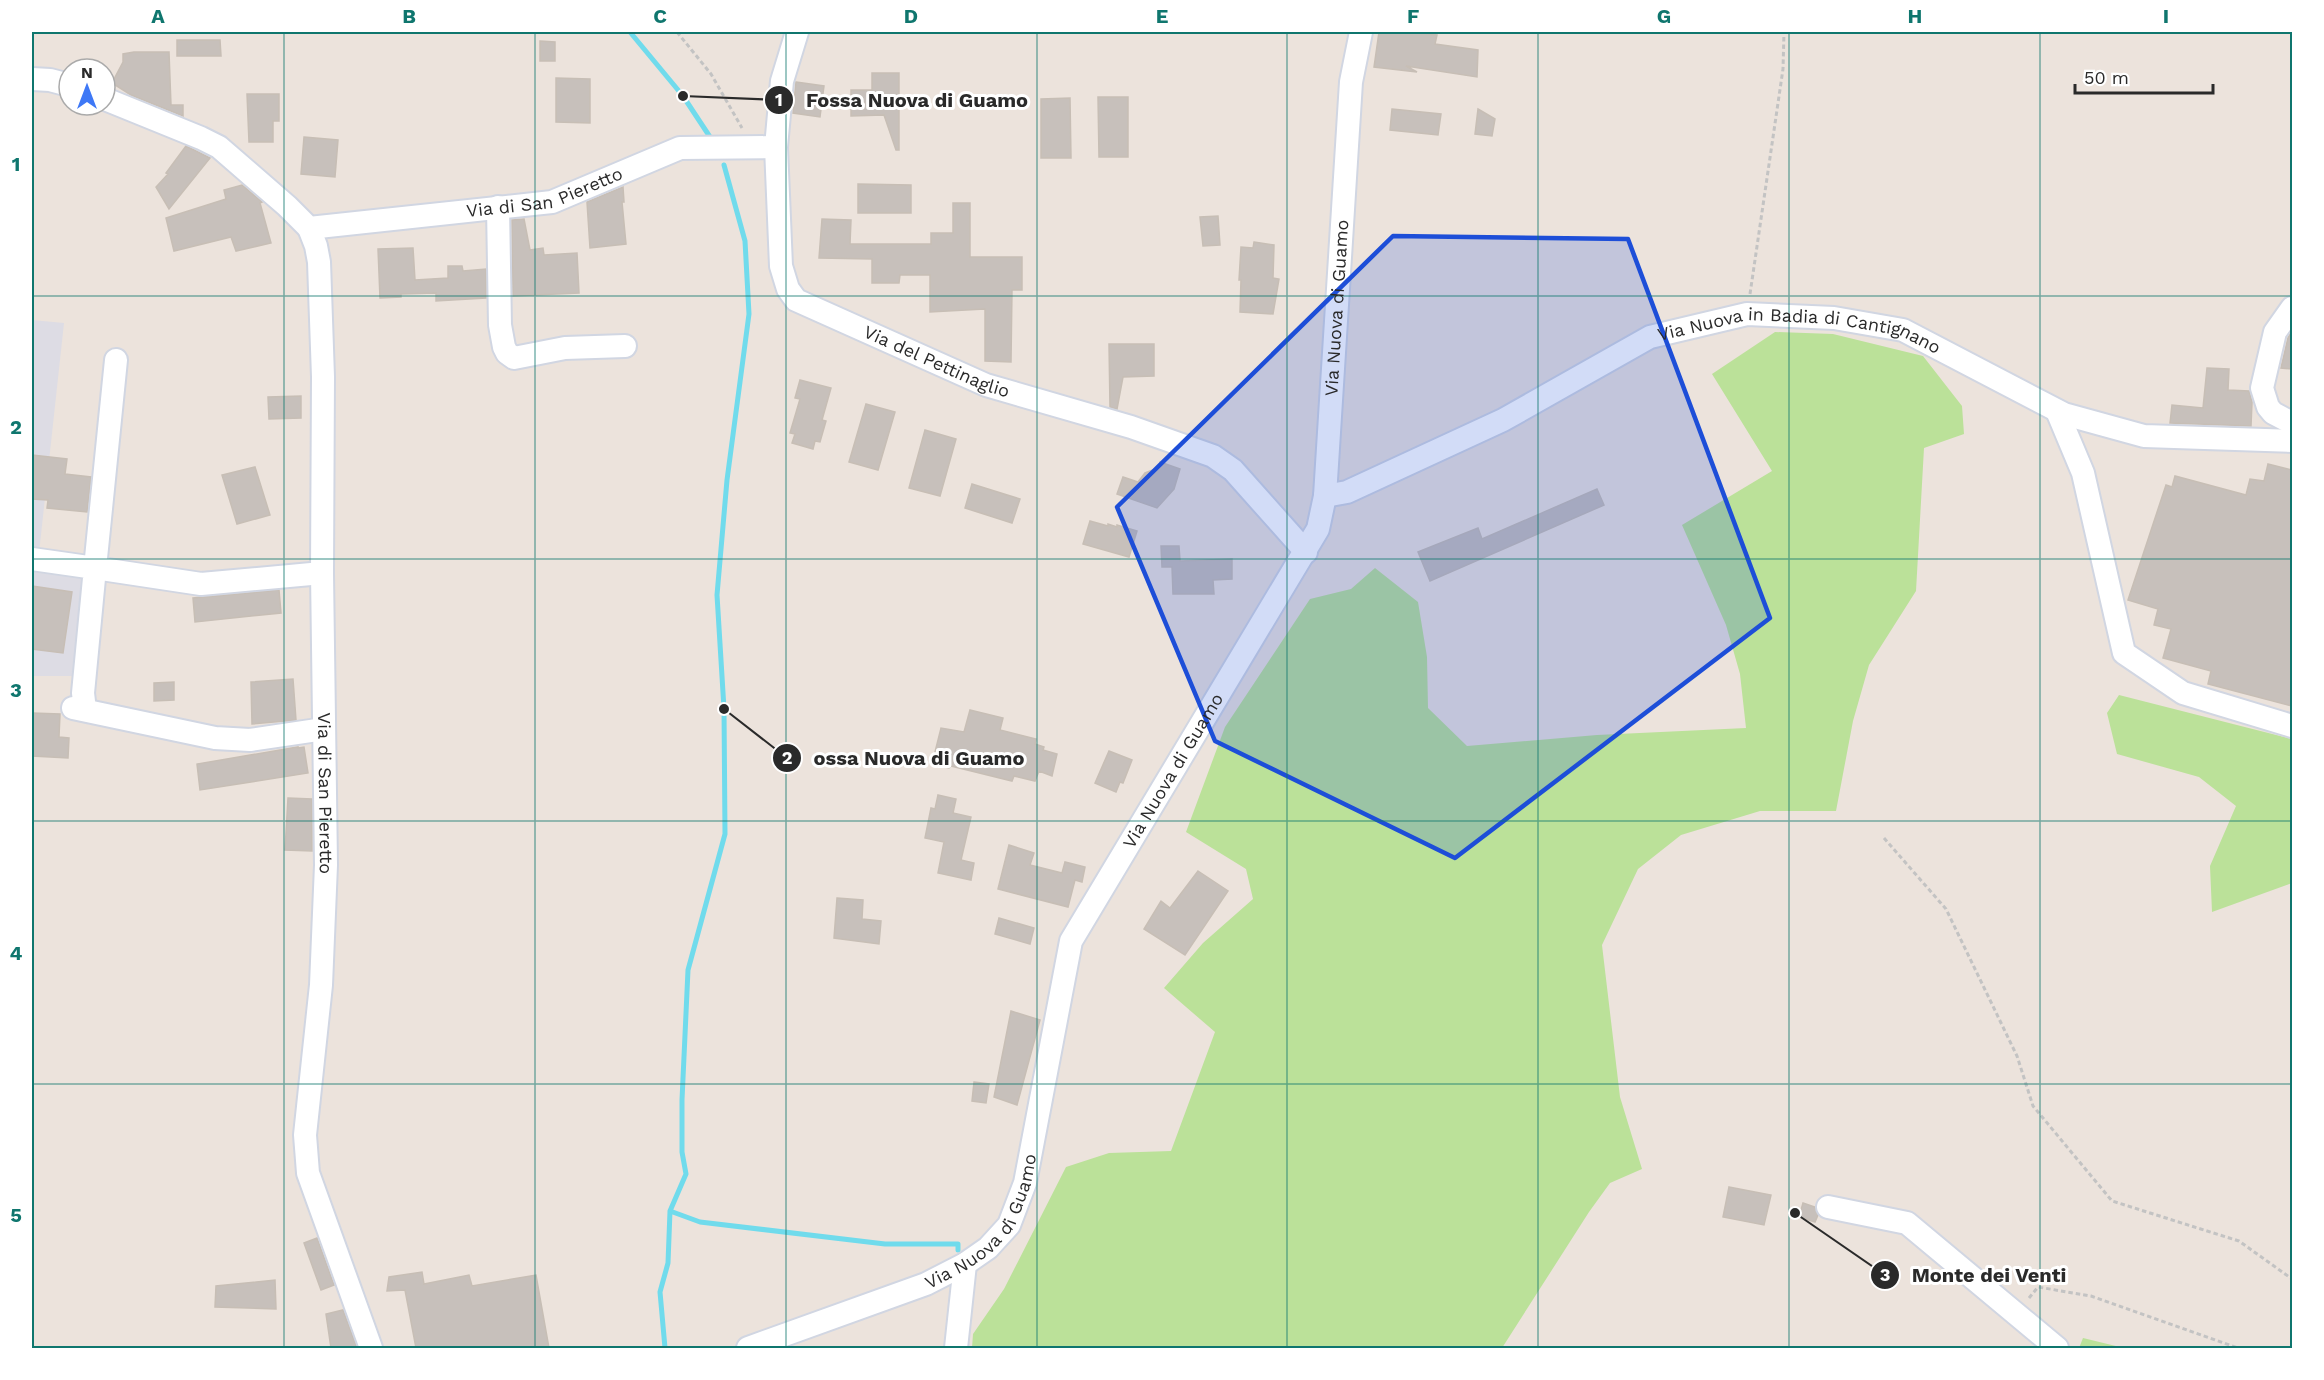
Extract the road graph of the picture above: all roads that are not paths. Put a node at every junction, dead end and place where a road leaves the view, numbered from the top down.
1 (797, 32) edge
2 (1361, 32) edge
3 (32, 79) edge
4 (57, 82) edge
5 (117, 104) edge
6 (776, 147) junction
7 (498, 207) junction
8 (309, 228) junction
9 (2292, 308) edge
10 (625, 346) dead end
11 (117, 360) dead end
12 (2057, 411) junction
13 (2292, 423) edge
14 (2292, 441) edge
15 (1325, 496) junction
16 (1306, 552) junction
17 (32, 558) edge
18 (95, 568) junction
19 (322, 573) junction
20 (2292, 726) edge
21 (324, 729) junction
22 (1828, 1207) dead end
23 (965, 1264) junction
24 (371, 1348) edge
25 (748, 1348) edge
26 (956, 1348) edge
27 (2057, 1348) edge

1 - 6 street, Via del Pettinaglio
2 - 15 street, Via Nuova di Guamo
3 - 4 street
5 - 8 street, Via di San Pieretto
6 - 7 street, Via di San Pieretto
6 - 16 street, Via del Pettinaglio
7 - 8 street, Via di San Pieretto
7 - 10 street
8 - 19 street, Via di San Pieretto
9 - 13 street
11 - 18 street
12 - 14 street, Via Nuova in Badia di Cantignano
12 - 15 street, Via Nuova in Badia di Cantignano
12 - 20 street
15 - 16 street, Via Nuova di Guamo
16 - 23 street, Via Nuova di Guamo
17 - 18 street
18 - 19 street
18 - 21 street
19 - 21 street, Via di San Pieretto
21 - 24 street, Via di San Pieretto
22 - 27 street
23 - 25 street, Via Nuova di Guamo
23 - 26 street

